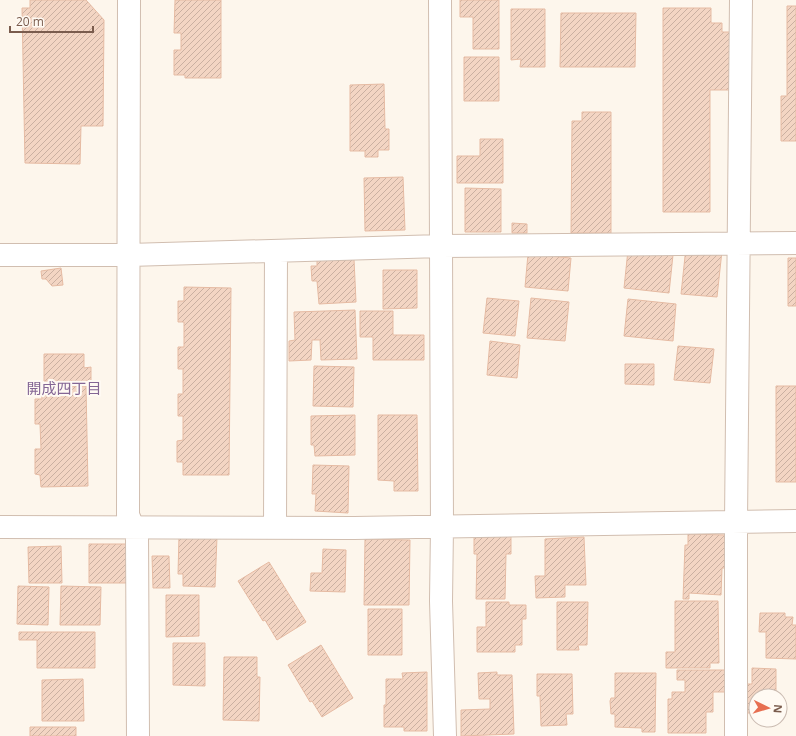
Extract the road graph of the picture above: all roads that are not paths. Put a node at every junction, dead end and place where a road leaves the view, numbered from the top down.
1 (129, 0) edge
2 (440, 0) edge
3 (741, 0) edge
4 (740, 243) junction
5 (796, 243) edge
6 (441, 246) junction
7 (276, 251) junction
8 (0, 255) edge
9 (129, 255) junction
10 (796, 521) edge
11 (736, 522) junction
12 (0, 527) edge
13 (442, 527) junction
14 (133, 528) junction
15 (276, 528) junction
16 (138, 736) edge
17 (444, 736) edge
18 (736, 736) edge

1 - 9 street
2 - 6 street
3 - 4 street
4 - 5 street
4 - 6 street
4 - 11 street
6 - 7 street
6 - 13 street
7 - 9 street
7 - 15 street
8 - 9 street
9 - 14 street
10 - 11 street
11 - 13 street
11 - 18 street
12 - 14 street
13 - 15 street
13 - 17 street
14 - 15 street
14 - 16 street

